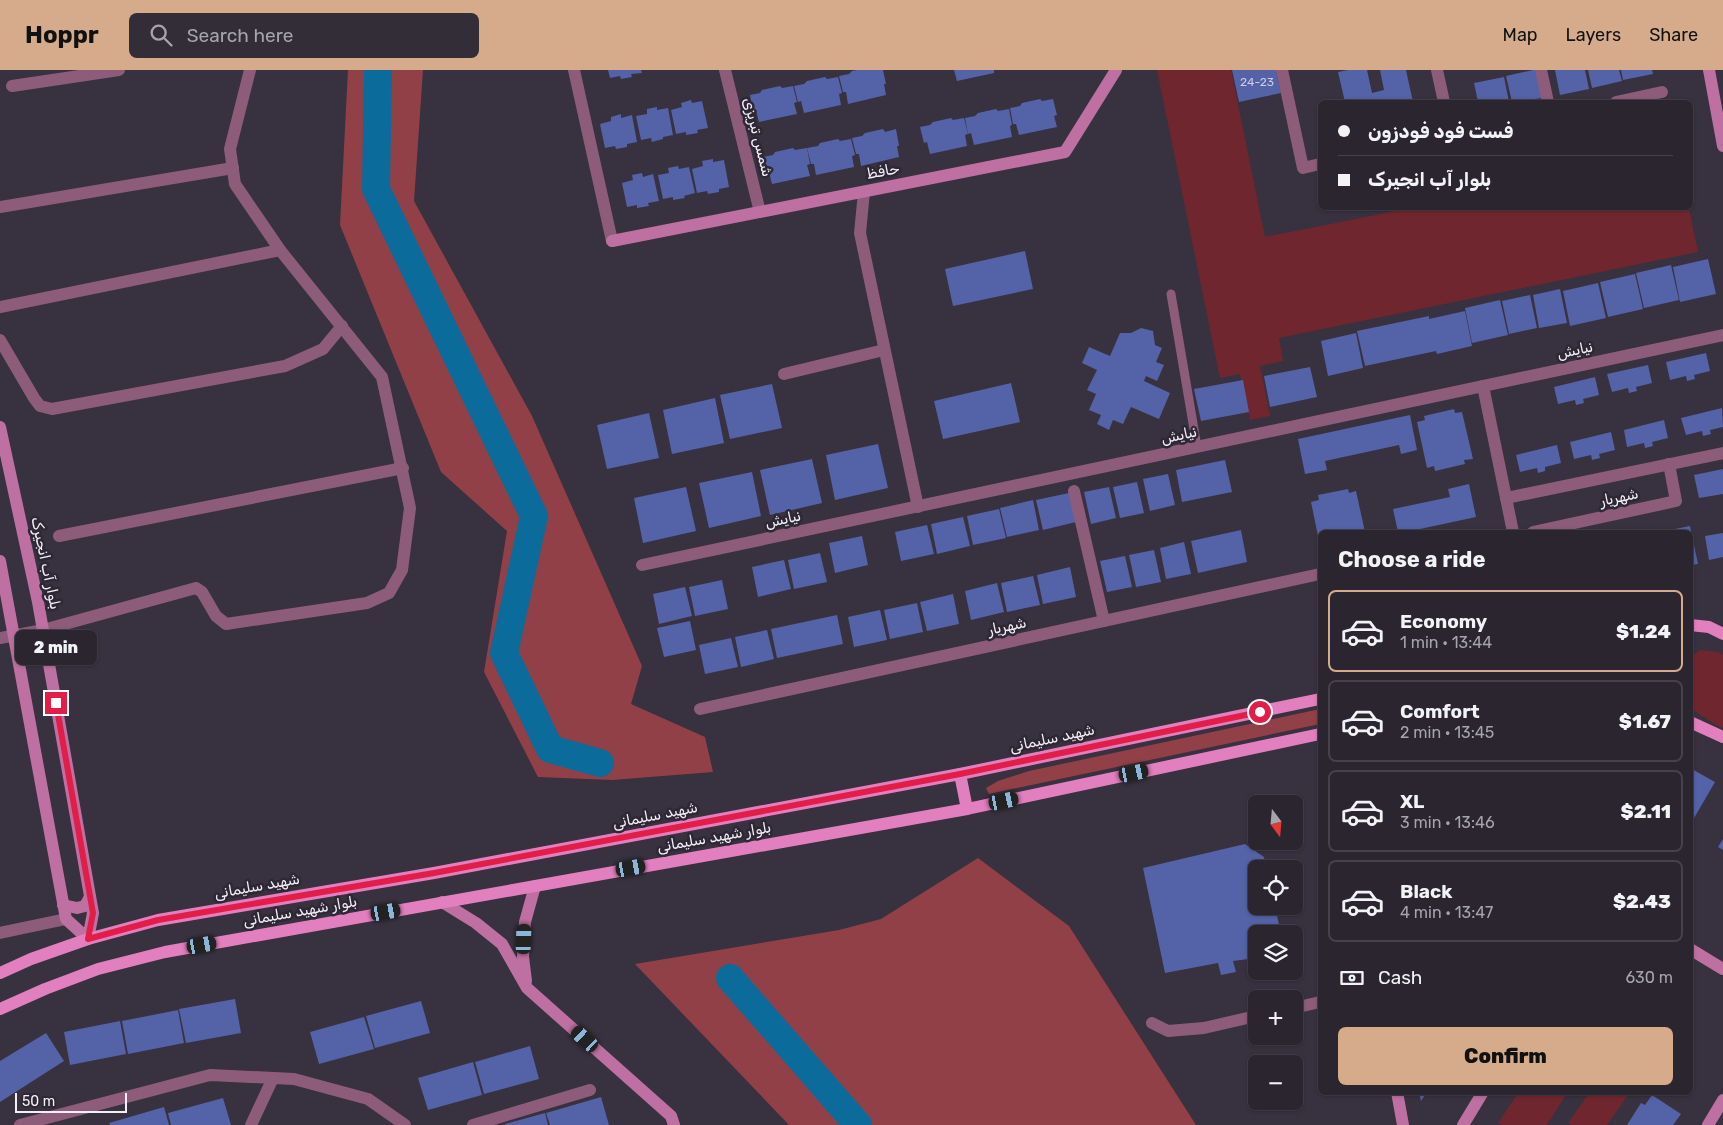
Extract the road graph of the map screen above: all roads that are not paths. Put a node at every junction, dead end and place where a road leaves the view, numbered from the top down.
1 (119, 70) edge
2 (250, 70) edge
3 (574, 70) edge
4 (725, 70) edge
5 (1116, 70) edge
6 (1282, 70) edge
7 (1438, 70) edge
8 (1541, 70) edge
9 (1709, 70) edge
10 (12, 86) dead end
11 (1662, 92) dead end
12 (1444, 100) edge
13 (1548, 100) edge
14 (1625, 100) edge
15 (1723, 146) edge
16 (1318, 164) edge
17 (233, 168) junction
18 (864, 192) junction
19 (0, 207) edge
20 (760, 212) junction
21 (280, 250) junction
22 (1171, 294) dead end
23 (0, 307) edge
24 (342, 326) junction
25 (1723, 335) edge
26 (0, 340) edge
27 (884, 350) junction
28 (784, 374) dead end
29 (1483, 386) junction
30 (0, 427) edge
31 (1197, 447) junction
32 (1723, 453) edge
33 (1669, 464) junction
34 (403, 468) junction
35 (1074, 491) dead end
36 (1506, 498) junction
37 (918, 507) junction
38 (1513, 530) edge
39 (1542, 530) edge
40 (59, 536) dead end
41 (0, 561) edge
42 (642, 566) dead end
43 (1318, 574) edge
44 (1104, 621) junction
45 (1693, 625) edge
46 (43, 630) junction
47 (1723, 634) edge
48 (14, 636) junction
49 (0, 638) edge
50 (1318, 699) edge
51 (700, 709) dead end
52 (1693, 723) edge
53 (1318, 734) edge
54 (1723, 737) edge
55 (960, 774) junction
56 (967, 808) junction
57 (535, 886) junction
58 (90, 896) junction
59 (442, 902) junction
60 (63, 904) junction
61 (66, 919) junction
62 (0, 933) edge
63 (88, 939) junction
64 (1693, 951) edge
65 (1723, 969) edge
66 (0, 973) edge
67 (527, 988) junction
68 (1318, 1002) edge
69 (1303, 1006) edge
70 (0, 1009) edge
71 (1248, 1018) edge
72 (1152, 1023) dead end
73 (273, 1078) junction
74 (590, 1090) dead end
75 (1398, 1095) edge
76 (1481, 1095) edge
77 (1723, 1100) edge
78 (20, 1125) edge
79 (251, 1125) edge
80 (405, 1125) edge
81 (473, 1125) edge
82 (674, 1125) edge
83 (1404, 1125) edge
84 (1463, 1125) edge
85 (1708, 1125) edge

1 - 10 street
2 - 17 street
3 - 20 street, حافظ
4 - 20 street, شمس تبریزی
5 - 18 street, حافظ
6 - 16 street
7 - 12 street
8 - 13 street
9 - 15 street
11 - 14 street
17 - 19 street
17 - 21 street
18 - 20 street, حافظ
18 - 27 street
21 - 23 street
21 - 24 street
22 - 31 lane
24 - 26 street
24 - 34 street
25 - 29 street, نیایش
27 - 28 street
27 - 37 street
29 - 31 street, نیایش
29 - 36 street
30 - 46 street, بلوار آب انجیرک
31 - 37 street, نیایش
32 - 33 street
33 - 36 street
33 - 39 street, شهریار
34 - 40 street
34 - 46 street
35 - 44 street
36 - 38 street
37 - 42 street, نیایش
41 - 48 street
43 - 44 street, شهریار
44 - 51 street, شهریار
45 - 47 main road
46 - 48 street
46 - 58 street, بلوار آب انجیرک
48 - 49 street
48 - 60 street
50 - 55 main road, شهید سلیمانی
52 - 54 main road
53 - 56 main road, بلوار شهید سلیمانی
55 - 56 main road
55 - 63 main road, شهید سلیمانی
56 - 57 main road, بلوار شهید سلیمانی
57 - 59 main road, بلوار شهید سلیمانی
57 - 67 street
58 - 60 street
58 - 63 street, بلوار آب انجیرک
59 - 67 street
59 - 70 main road, بلوار شهید سلیمانی
60 - 61 street
61 - 62 street
61 - 63 street
63 - 66 main road, شهید سلیمانی
64 - 65 street
67 - 82 street
68 - 69 street
71 - 72 street
73 - 78 street
73 - 79 street
73 - 80 street
74 - 81 street
75 - 83 street
76 - 84 street
77 - 85 street

